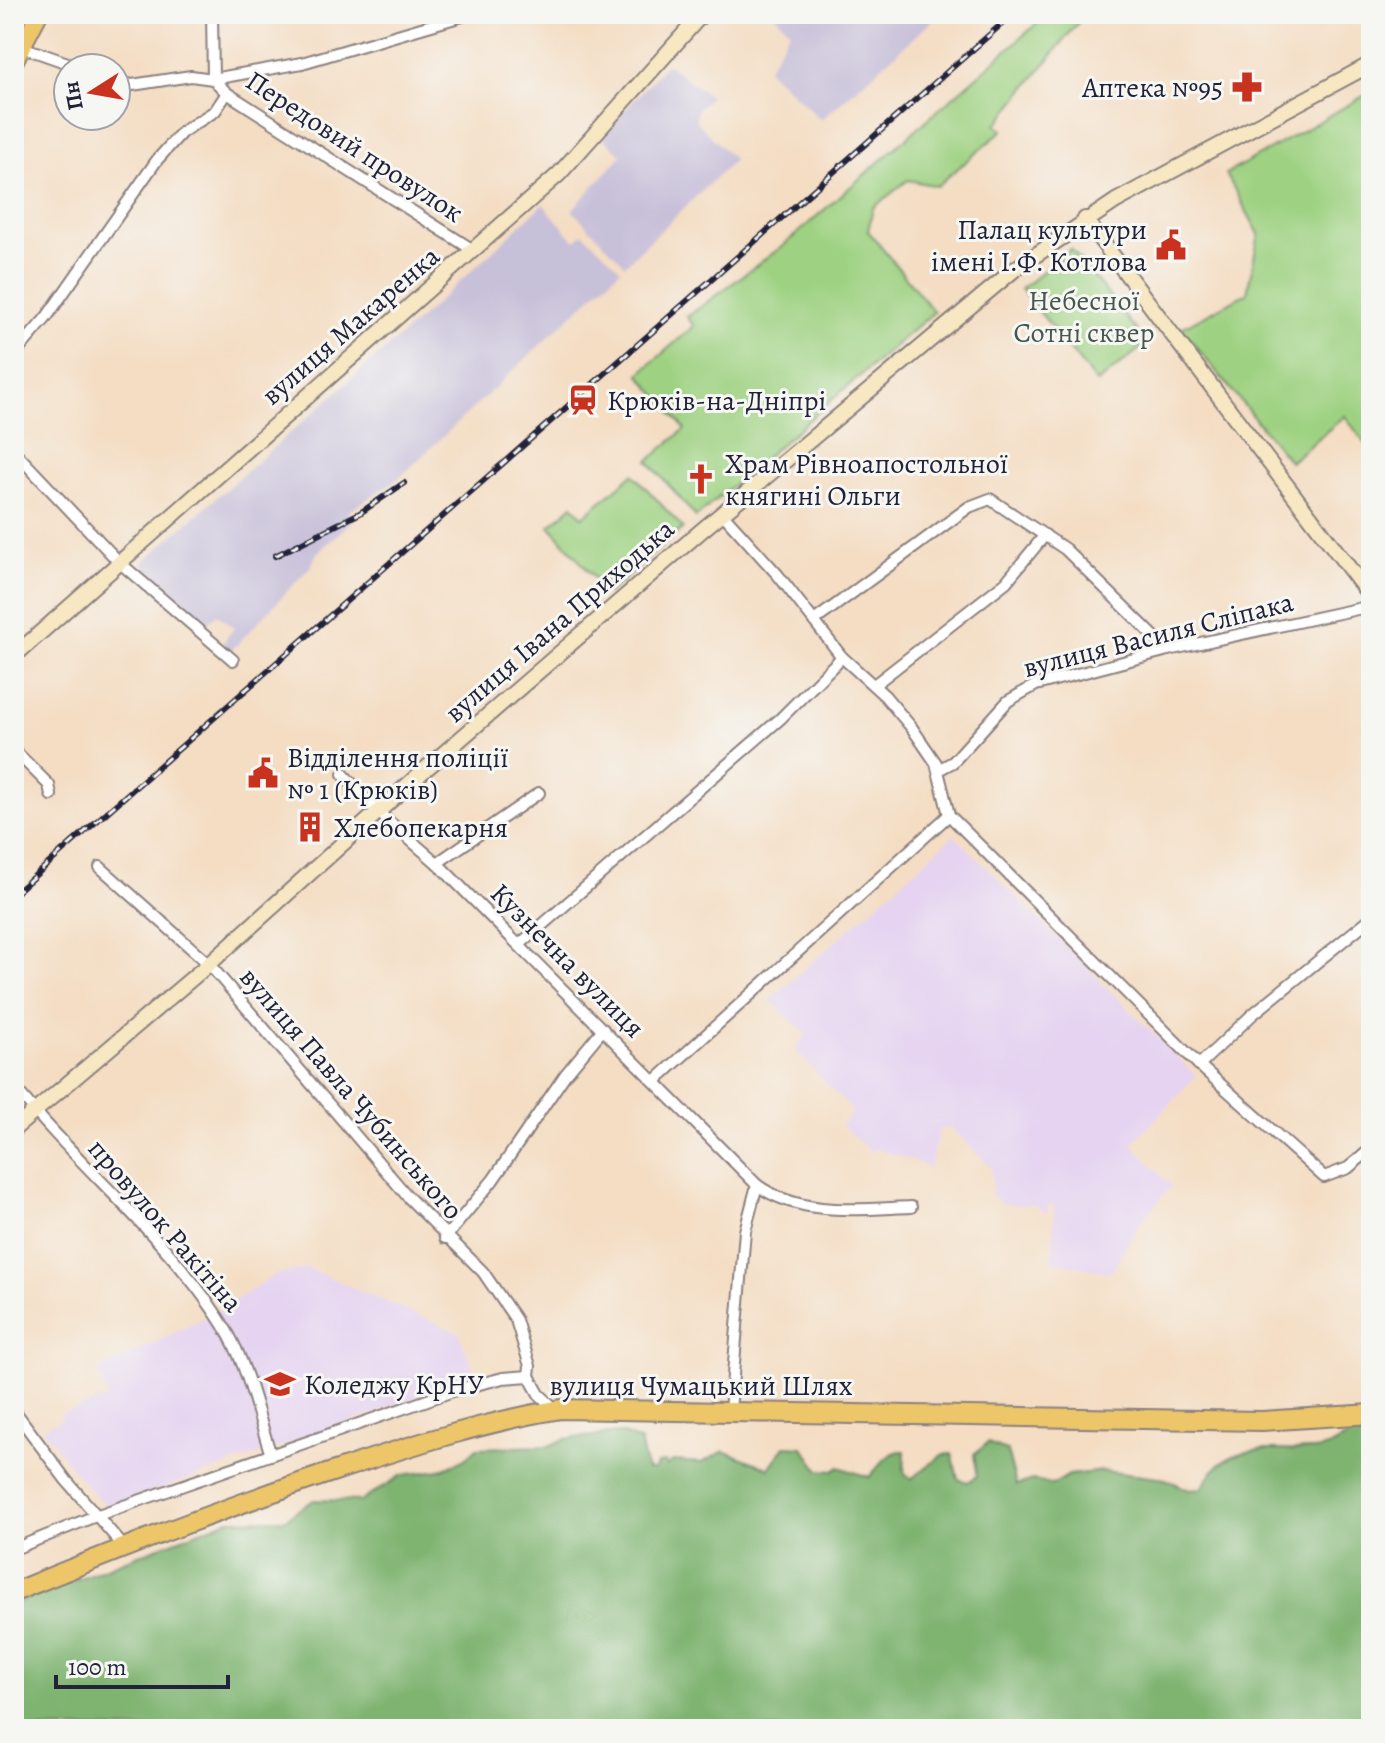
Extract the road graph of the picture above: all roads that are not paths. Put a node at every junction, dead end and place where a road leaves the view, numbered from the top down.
1 (39, 14) edge
2 (212, 14) edge
3 (469, 14) edge
4 (702, 14) edge
5 (433, 20) edge
6 (18, 55) edge
7 (52, 62) edge
8 (1371, 64) edge
9 (213, 79) junction
10 (132, 85) edge
11 (227, 93) junction
12 (1085, 219) junction
13 (473, 250) junction
14 (14, 355) edge
15 (14, 451) edge
16 (722, 513) junction
17 (1045, 535) junction
18 (119, 562) junction
19 (1371, 597) edge
20 (1371, 606) edge
21 (814, 621) junction
22 (1168, 650) junction
23 (14, 656) edge
24 (842, 657) junction
25 (233, 660) dead end
26 (874, 685) junction
27 (14, 750) edge
28 (938, 770) junction
29 (343, 774) dead end
30 (539, 793) dead end
31 (51, 795) dead end
32 (378, 812) junction
33 (949, 815) junction
34 (437, 863) junction
35 (100, 867) dead end
36 (1371, 918) edge
37 (519, 945) junction
38 (209, 964) junction
39 (603, 1029) junction
40 (1199, 1065) junction
41 (655, 1081) junction
42 (14, 1086) edge
43 (34, 1112) junction
44 (14, 1129) edge
45 (1371, 1149) edge
46 (757, 1185) junction
47 (911, 1207) dead end
48 (445, 1238) junction
49 (529, 1376) junction
50 (14, 1410) edge
51 (556, 1410) junction
52 (730, 1411) junction
53 (1371, 1414) edge
54 (271, 1455) junction
55 (98, 1515) junction
56 (124, 1547) junction
57 (14, 1549) edge
58 (14, 1592) edge

1 - 6 main road
2 - 9 street
3 - 5 street
4 - 13 main road, вулиця Макаренка
5 - 9 street
6 - 7 street
8 - 12 main road, вулиця Івана Приходька
9 - 10 street
9 - 11 street, Передовий провулок
11 - 13 street, Передовий провулок
11 - 14 street
12 - 16 main road, вулиця Івана Приходька
12 - 19 main road
13 - 18 main road, вулиця Макаренка
15 - 18 street
16 - 21 street
16 - 32 main road, вулиця Івана Приходька
17 - 21 street
17 - 22 street
17 - 26 street
18 - 23 main road, вулиця Макаренка
18 - 25 street
20 - 22 street, вулиця Василя Сліпака
21 - 24 street
22 - 28 street, вулиця Василя Сліпака
24 - 26 street
24 - 37 street
26 - 28 street
27 - 31 street
28 - 33 street
29 - 32 street, Кузнечна вулиця
30 - 34 street
32 - 34 street, Кузнечна вулиця
32 - 38 main road, вулиця Івана Приходька
33 - 40 street
33 - 41 street
34 - 37 street, Кузнечна вулиця
35 - 38 street, вулиця Павла Чубинського
36 - 40 street
37 - 39 street, Кузнечна вулиця
38 - 43 main road, вулиця Івана Приходька
38 - 48 street, вулиця Павла Чубинського
39 - 41 street, Кузнечна вулиця
39 - 48 street
40 - 45 street
41 - 46 street, Кузнечна вулиця
42 - 43 street, провулок Ракітіна
43 - 44 main road, вулиця Івана Приходька
43 - 54 street, провулок Ракітіна
46 - 47 street, Кузнечна вулиця
46 - 52 street
48 - 49 street, вулиця Павла Чубинського
49 - 51 street
49 - 54 street
50 - 55 street
51 - 52 highway, вулиця Чумацький Шлях
51 - 56 highway, вулиця Чумацький Шлях
52 - 53 highway, вулиця Чумацький Шлях
54 - 55 street
55 - 56 street
55 - 57 street
56 - 58 highway, вулиця Чумацький Шлях

